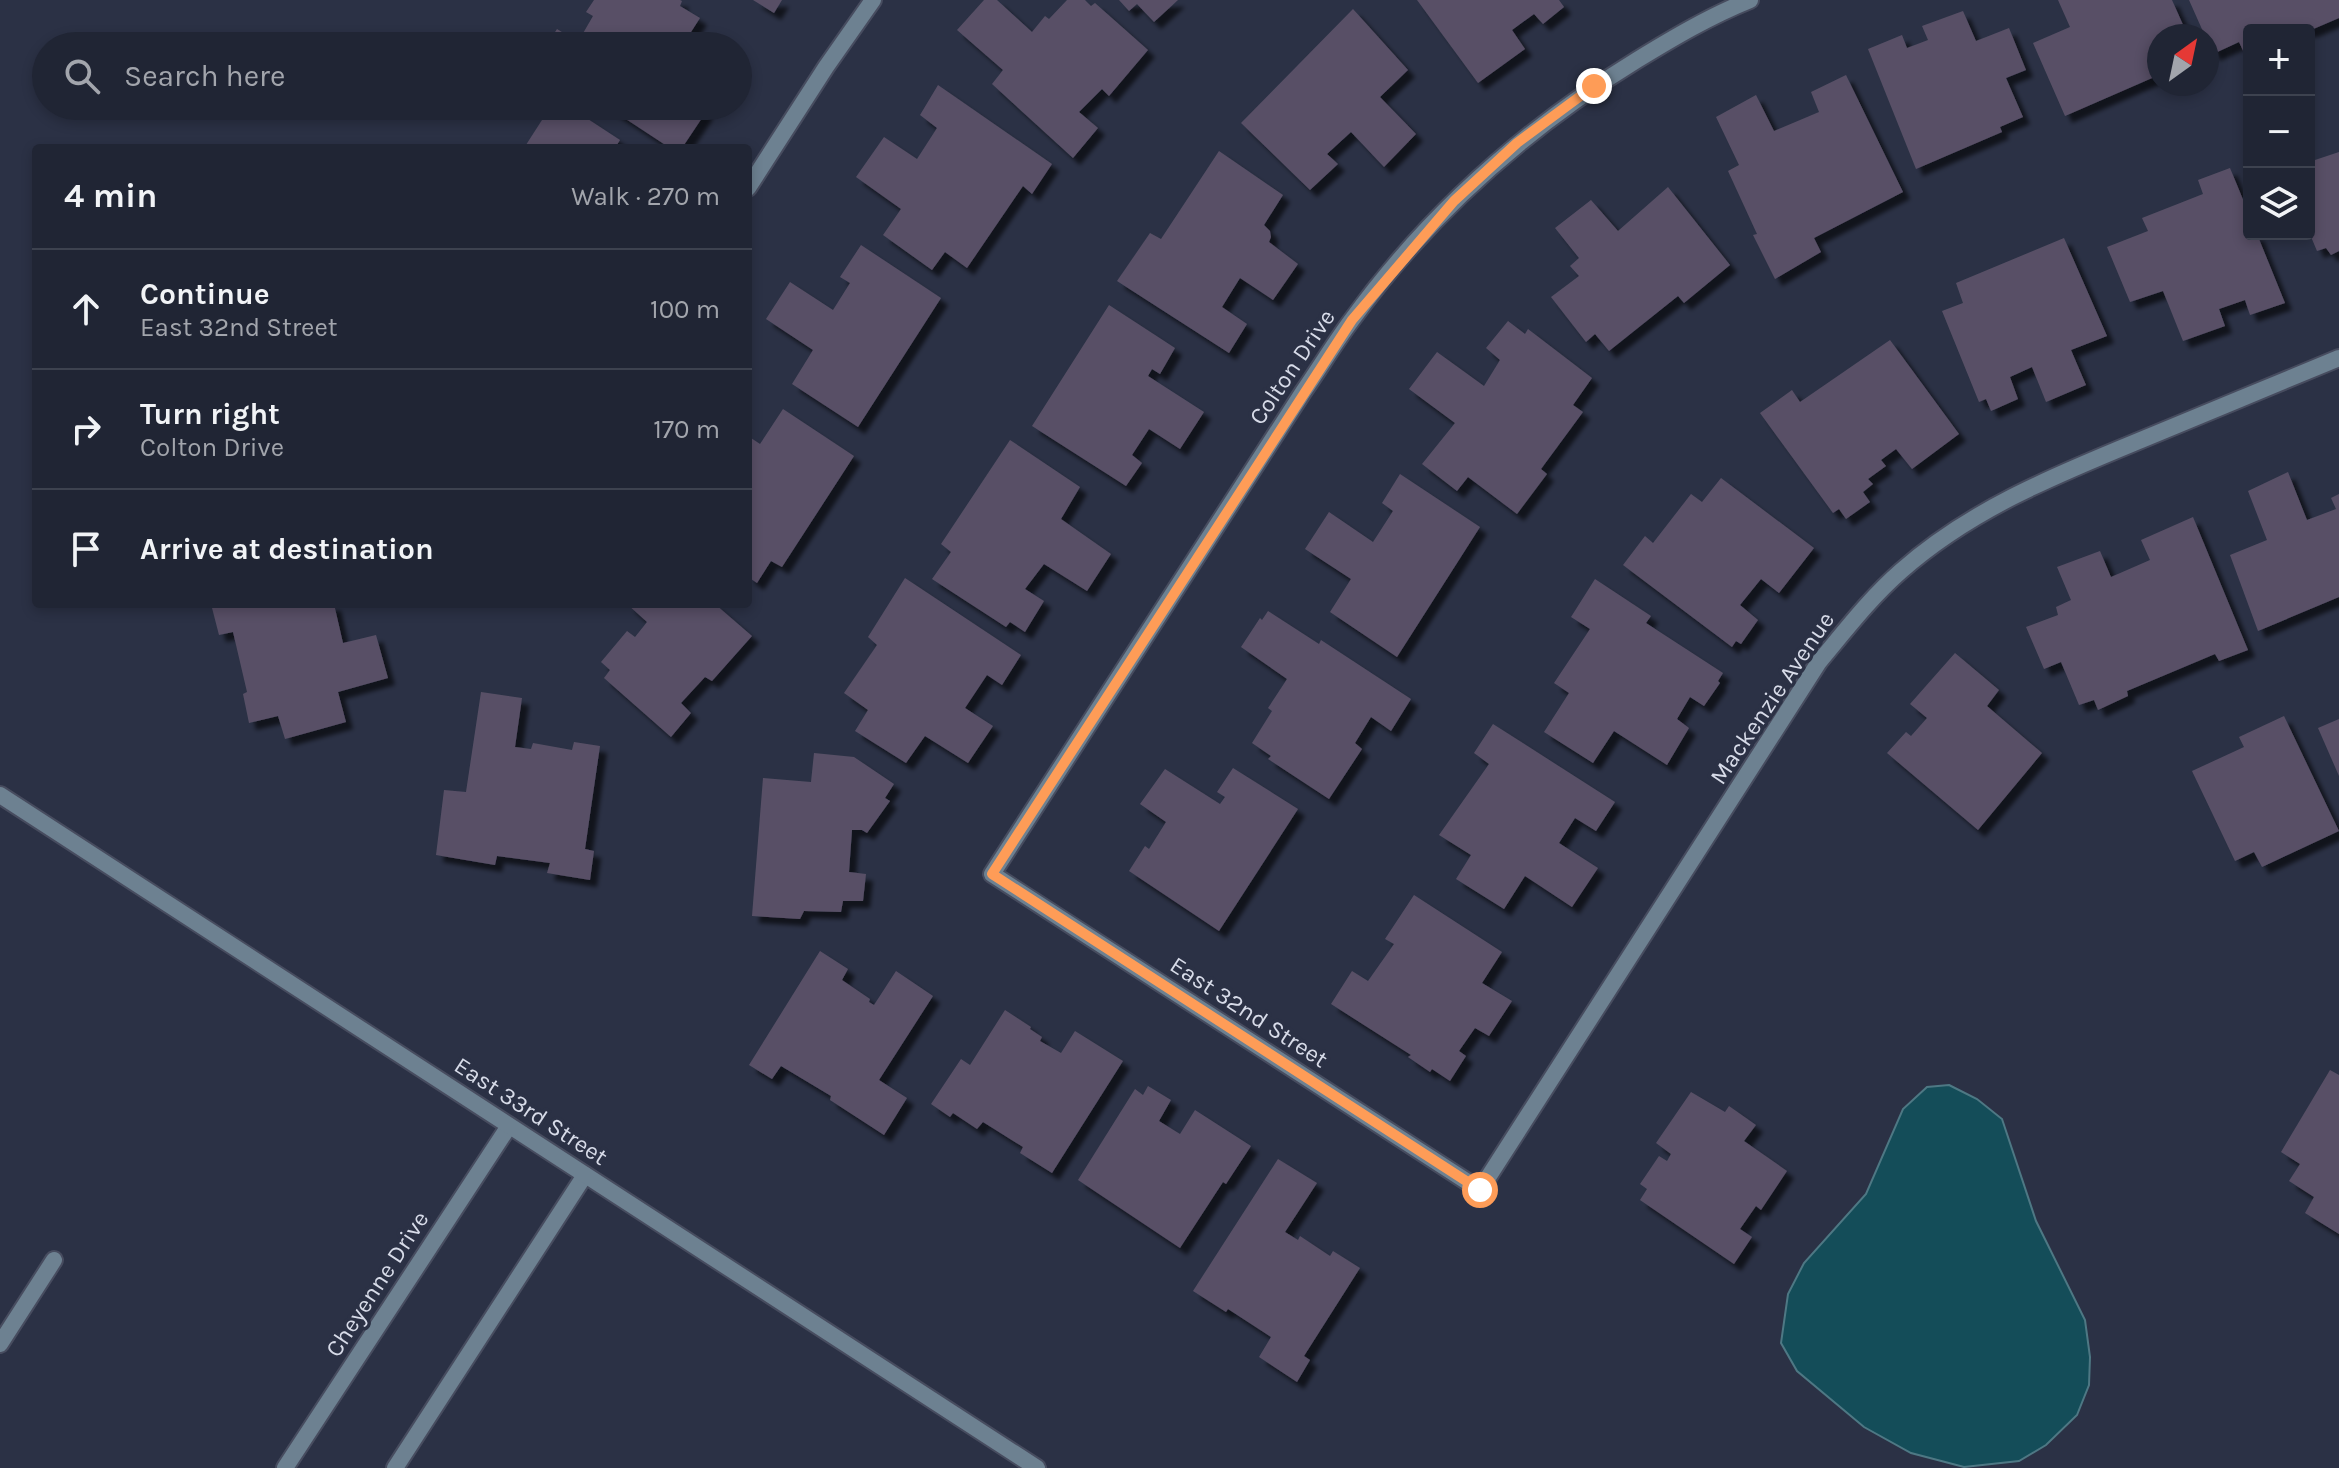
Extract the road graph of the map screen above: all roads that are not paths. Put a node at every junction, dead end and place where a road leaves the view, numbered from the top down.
1 (873, 0) edge
2 (1750, 0) edge
3 (752, 182) edge
4 (2339, 358) edge
5 (0, 795) edge
6 (992, 874) joint
7 (509, 1126) junction
8 (585, 1175) junction
9 (1480, 1190) joint
10 (54, 1260) dead end
11 (0, 1344) edge
12 (285, 1468) edge
13 (395, 1468) edge
14 (1037, 1468) edge

1 - 3 street
2 - 6 street, Colton Drive
4 - 9 street, Mackenzie Avenue
5 - 7 street, East 33rd Street
6 - 9 street, East 32nd Street
7 - 8 street, East 33rd Street
7 - 12 street, Cheyenne Drive
8 - 13 street
8 - 14 street, East 33rd Street
10 - 11 street

